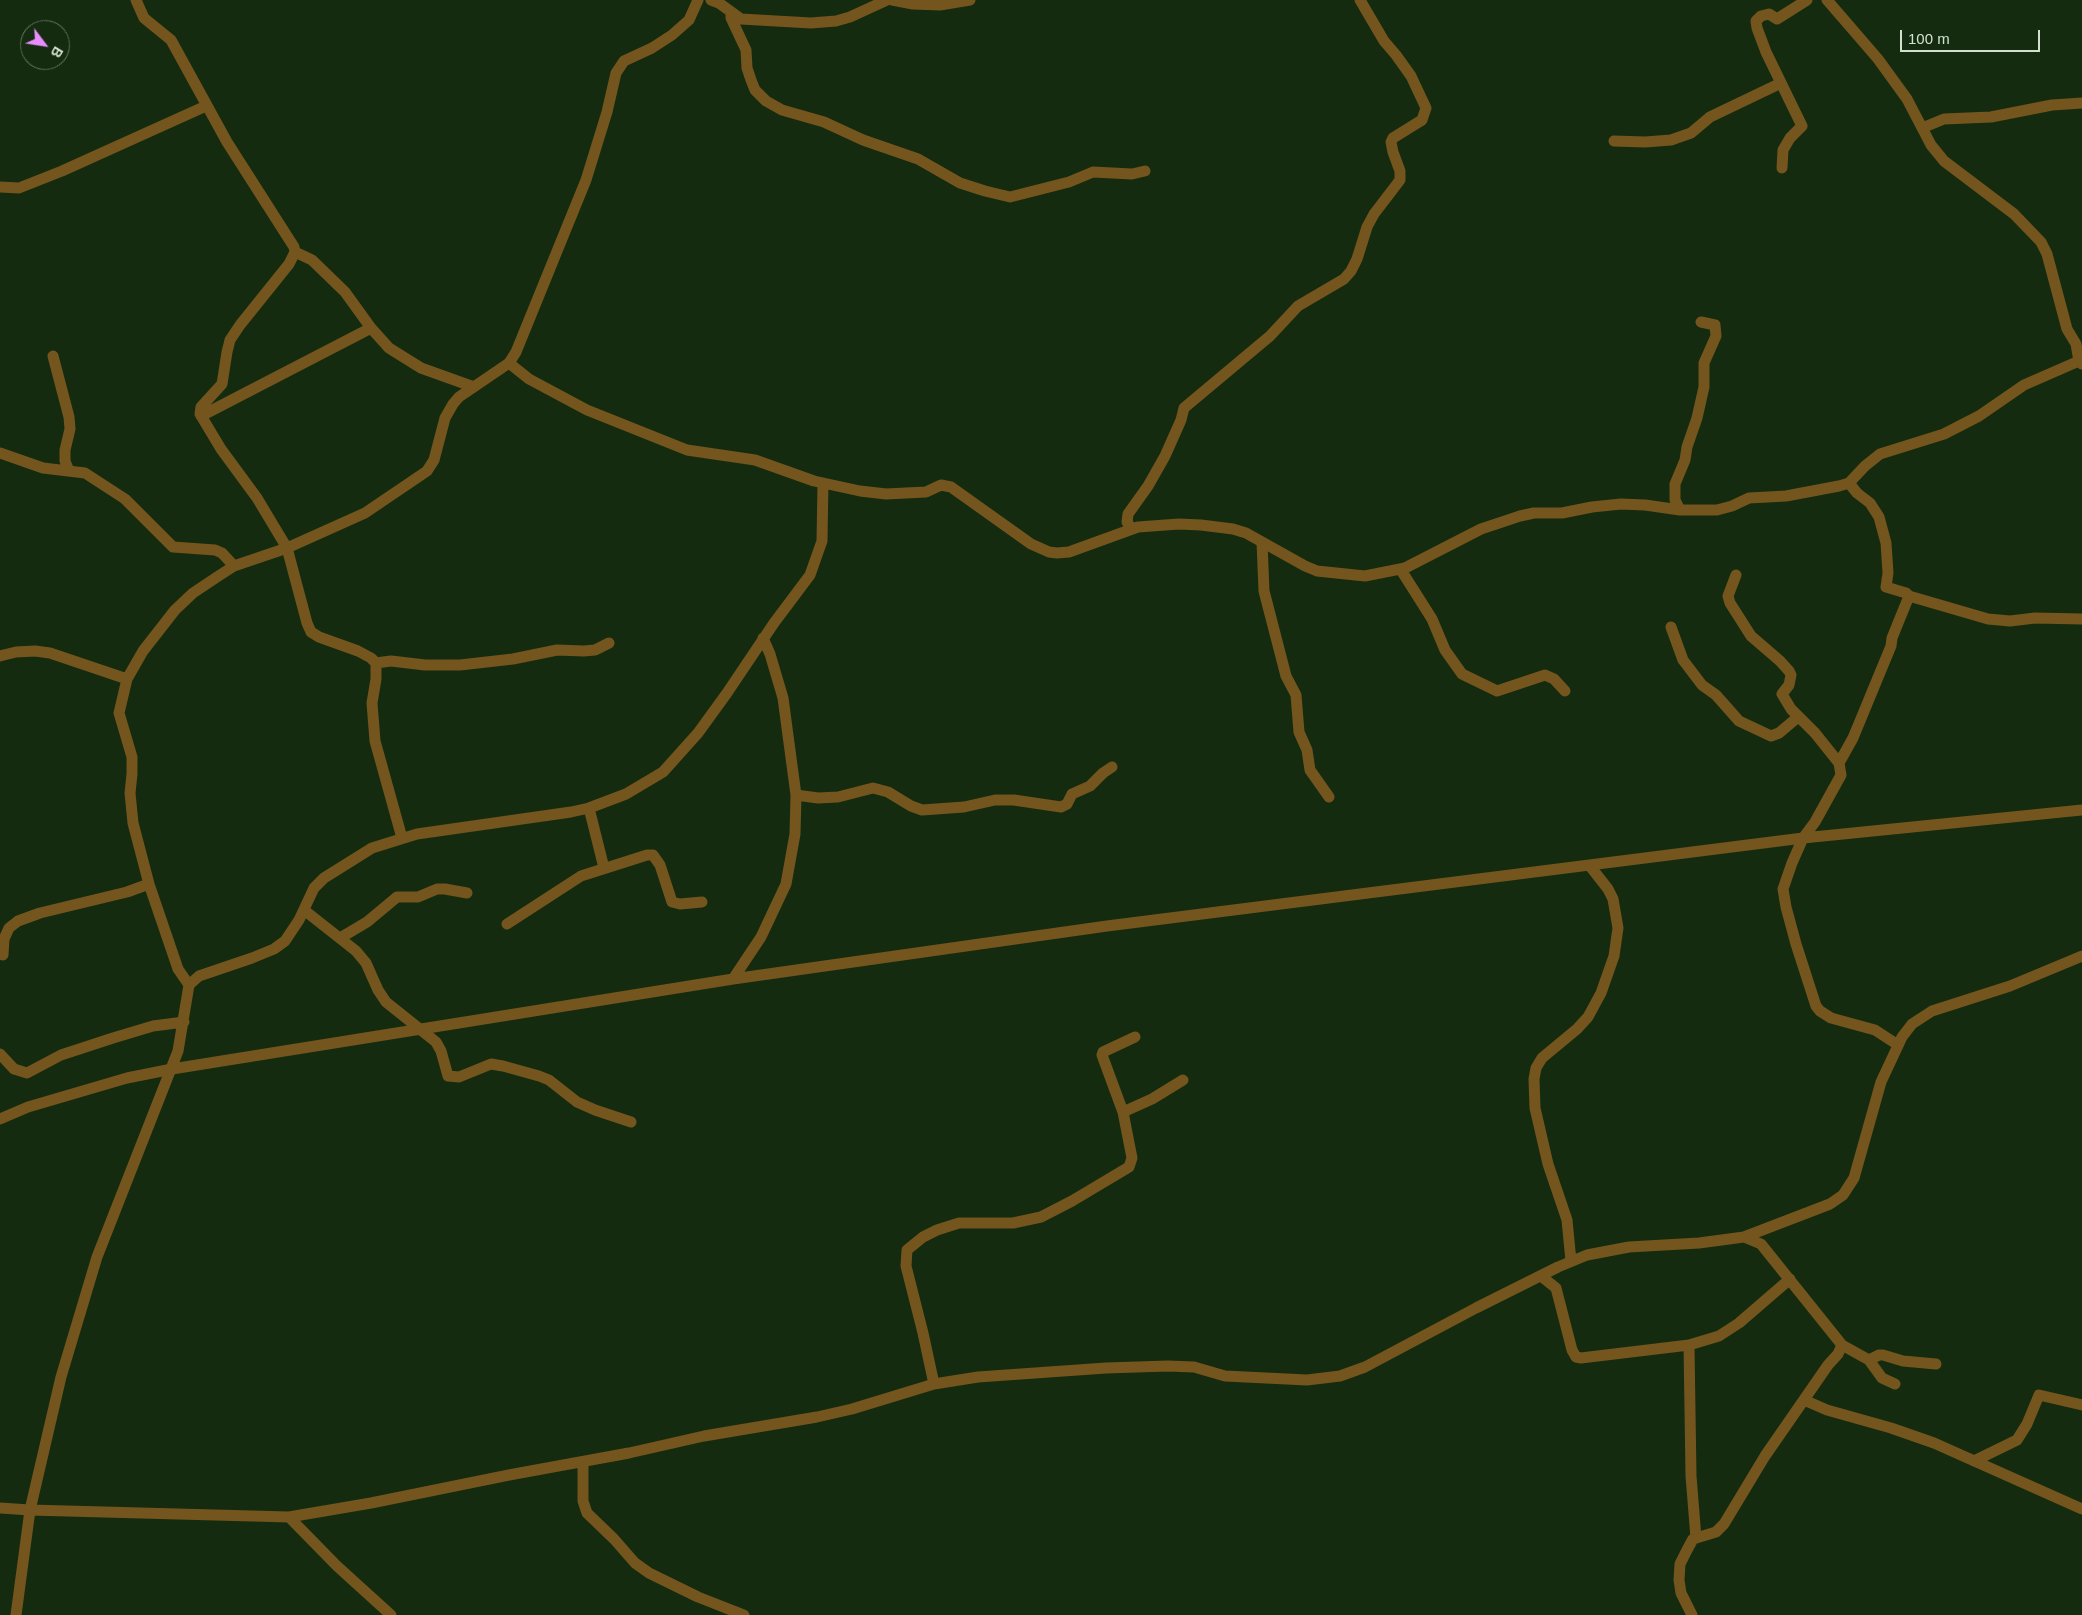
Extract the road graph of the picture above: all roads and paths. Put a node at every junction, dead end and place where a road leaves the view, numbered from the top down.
1 (136, 0) edge
2 (709, 0) edge
3 (887, 0) edge
4 (892, 0) edge
5 (970, 0) edge
6 (1360, 0) edge
7 (1806, 0) edge
8 (1827, 0) edge
9 (697, 4) edge
10 (731, 12) junction
11 (1781, 83) junction
12 (2082, 103) edge
13 (206, 106) junction
14 (1924, 133) junction
15 (1614, 141) dead end
16 (1782, 168) dead end
17 (1144, 171) dead end
18 (0, 187) edge
19 (295, 252) junction
20 (1701, 322) dead end
21 (371, 328) junction
22 (2079, 343) edge
23 (53, 356) dead end
24 (2080, 362) edge
25 (509, 364) junction
26 (474, 387) junction
27 (201, 416) junction
28 (0, 453) edge
29 (68, 471) junction
30 (823, 483) junction
31 (1849, 483) junction
32 (1680, 510) junction
33 (1132, 529) junction
34 (1262, 542) junction
35 (287, 548) junction
36 (234, 566) junction
37 (1401, 570) junction
38 (1736, 575) dead end
39 (1909, 596) junction
40 (2082, 619) edge
41 (1671, 627) dead end
42 (763, 638) junction
43 (609, 643) dead end
44 (0, 656) edge
45 (376, 663) junction
46 (127, 679) junction
47 (1565, 691) dead end
48 (1798, 717) junction
49 (1840, 763) junction
50 (1112, 767) dead end
51 (796, 796) junction
52 (1329, 797) dead end
53 (589, 808) junction
54 (2082, 810) edge
55 (402, 838) junction
56 (1803, 838) junction
57 (1590, 866) junction
58 (604, 868) junction
59 (149, 884) junction
60 (467, 893) dead end
61 (702, 902) dead end
62 (304, 910) junction
63 (507, 924) dead end
64 (340, 938) junction
65 (3, 955) dead end
66 (2082, 956) edge
67 (733, 979) junction
68 (189, 985) junction
69 (184, 1022) junction
70 (422, 1030) junction
71 (1135, 1037) dead end
72 (1898, 1044) junction
73 (0, 1054) edge
74 (172, 1069) junction
75 (1183, 1080) dead end
76 (1123, 1112) junction
77 (0, 1120) edge
78 (631, 1122) dead end
79 (1744, 1238) junction
80 (1571, 1261) junction
81 (1541, 1276) junction
82 (1790, 1279) junction
83 (1688, 1345) junction
84 (1842, 1345) junction
85 (1869, 1360) junction
86 (1936, 1364) dead end
87 (934, 1384) junction
88 (1895, 1384) dead end
89 (1804, 1400) junction
90 (2082, 1405) edge
91 (1974, 1461) junction
92 (583, 1462) junction
93 (0, 1508) edge
94 (2082, 1509) edge
95 (30, 1510) junction
96 (289, 1517) junction
97 (1696, 1538) junction
98 (16, 1615) edge
99 (391, 1615) edge
100 (744, 1615) edge
101 (1692, 1615) edge

1 - 13 street
2 - 9 street
2 - 10 street
3 - 10 street
4 - 5 street
6 - 33 street
7 - 11 street
8 - 14 street
9 - 25 street
10 - 17 street
11 - 15 street
11 - 16 street
12 - 14 street
13 - 18 street
13 - 19 street
14 - 22 street
19 - 21 street
19 - 27 street
20 - 32 street
21 - 26 street
21 - 27 street
22 - 24 street
23 - 29 street
24 - 31 street
25 - 26 street
25 - 30 street
26 - 35 street
27 - 35 street
28 - 29 street
29 - 36 street
30 - 33 street
30 - 42 street
31 - 32 street
31 - 39 street
32 - 37 street
33 - 34 street
34 - 37 street
34 - 52 street
35 - 36 street
35 - 45 street
36 - 46 street
37 - 47 street
38 - 48 street
39 - 40 street
39 - 49 street
41 - 48 street
42 - 51 street
42 - 53 street
43 - 45 street
44 - 46 street
45 - 55 street
46 - 59 street
48 - 49 street
49 - 56 street
50 - 51 street
51 - 67 street
53 - 55 street
53 - 58 street
54 - 56 street
55 - 62 street
56 - 57 street
56 - 72 street
57 - 67 street
57 - 80 street
58 - 61 street
58 - 63 street
59 - 65 street
59 - 68 street
60 - 64 street
62 - 64 street
62 - 68 street
64 - 70 street
66 - 72 street
67 - 70 street
68 - 69 street
69 - 73 street
69 - 74 street
70 - 74 street
70 - 78 street
71 - 76 street
72 - 79 street
74 - 77 street
74 - 95 street
75 - 76 street
76 - 87 street
79 - 80 street
79 - 82 street
80 - 81 street
81 - 83 street
81 - 87 street
82 - 83 street
82 - 84 street
83 - 97 street
84 - 85 street
84 - 89 street
85 - 86 street
85 - 88 street
87 - 92 street
89 - 91 street
89 - 97 street
90 - 91 street
91 - 94 street
92 - 96 street
92 - 100 street
93 - 95 street
95 - 96 street
95 - 98 street
96 - 99 street
97 - 101 street

